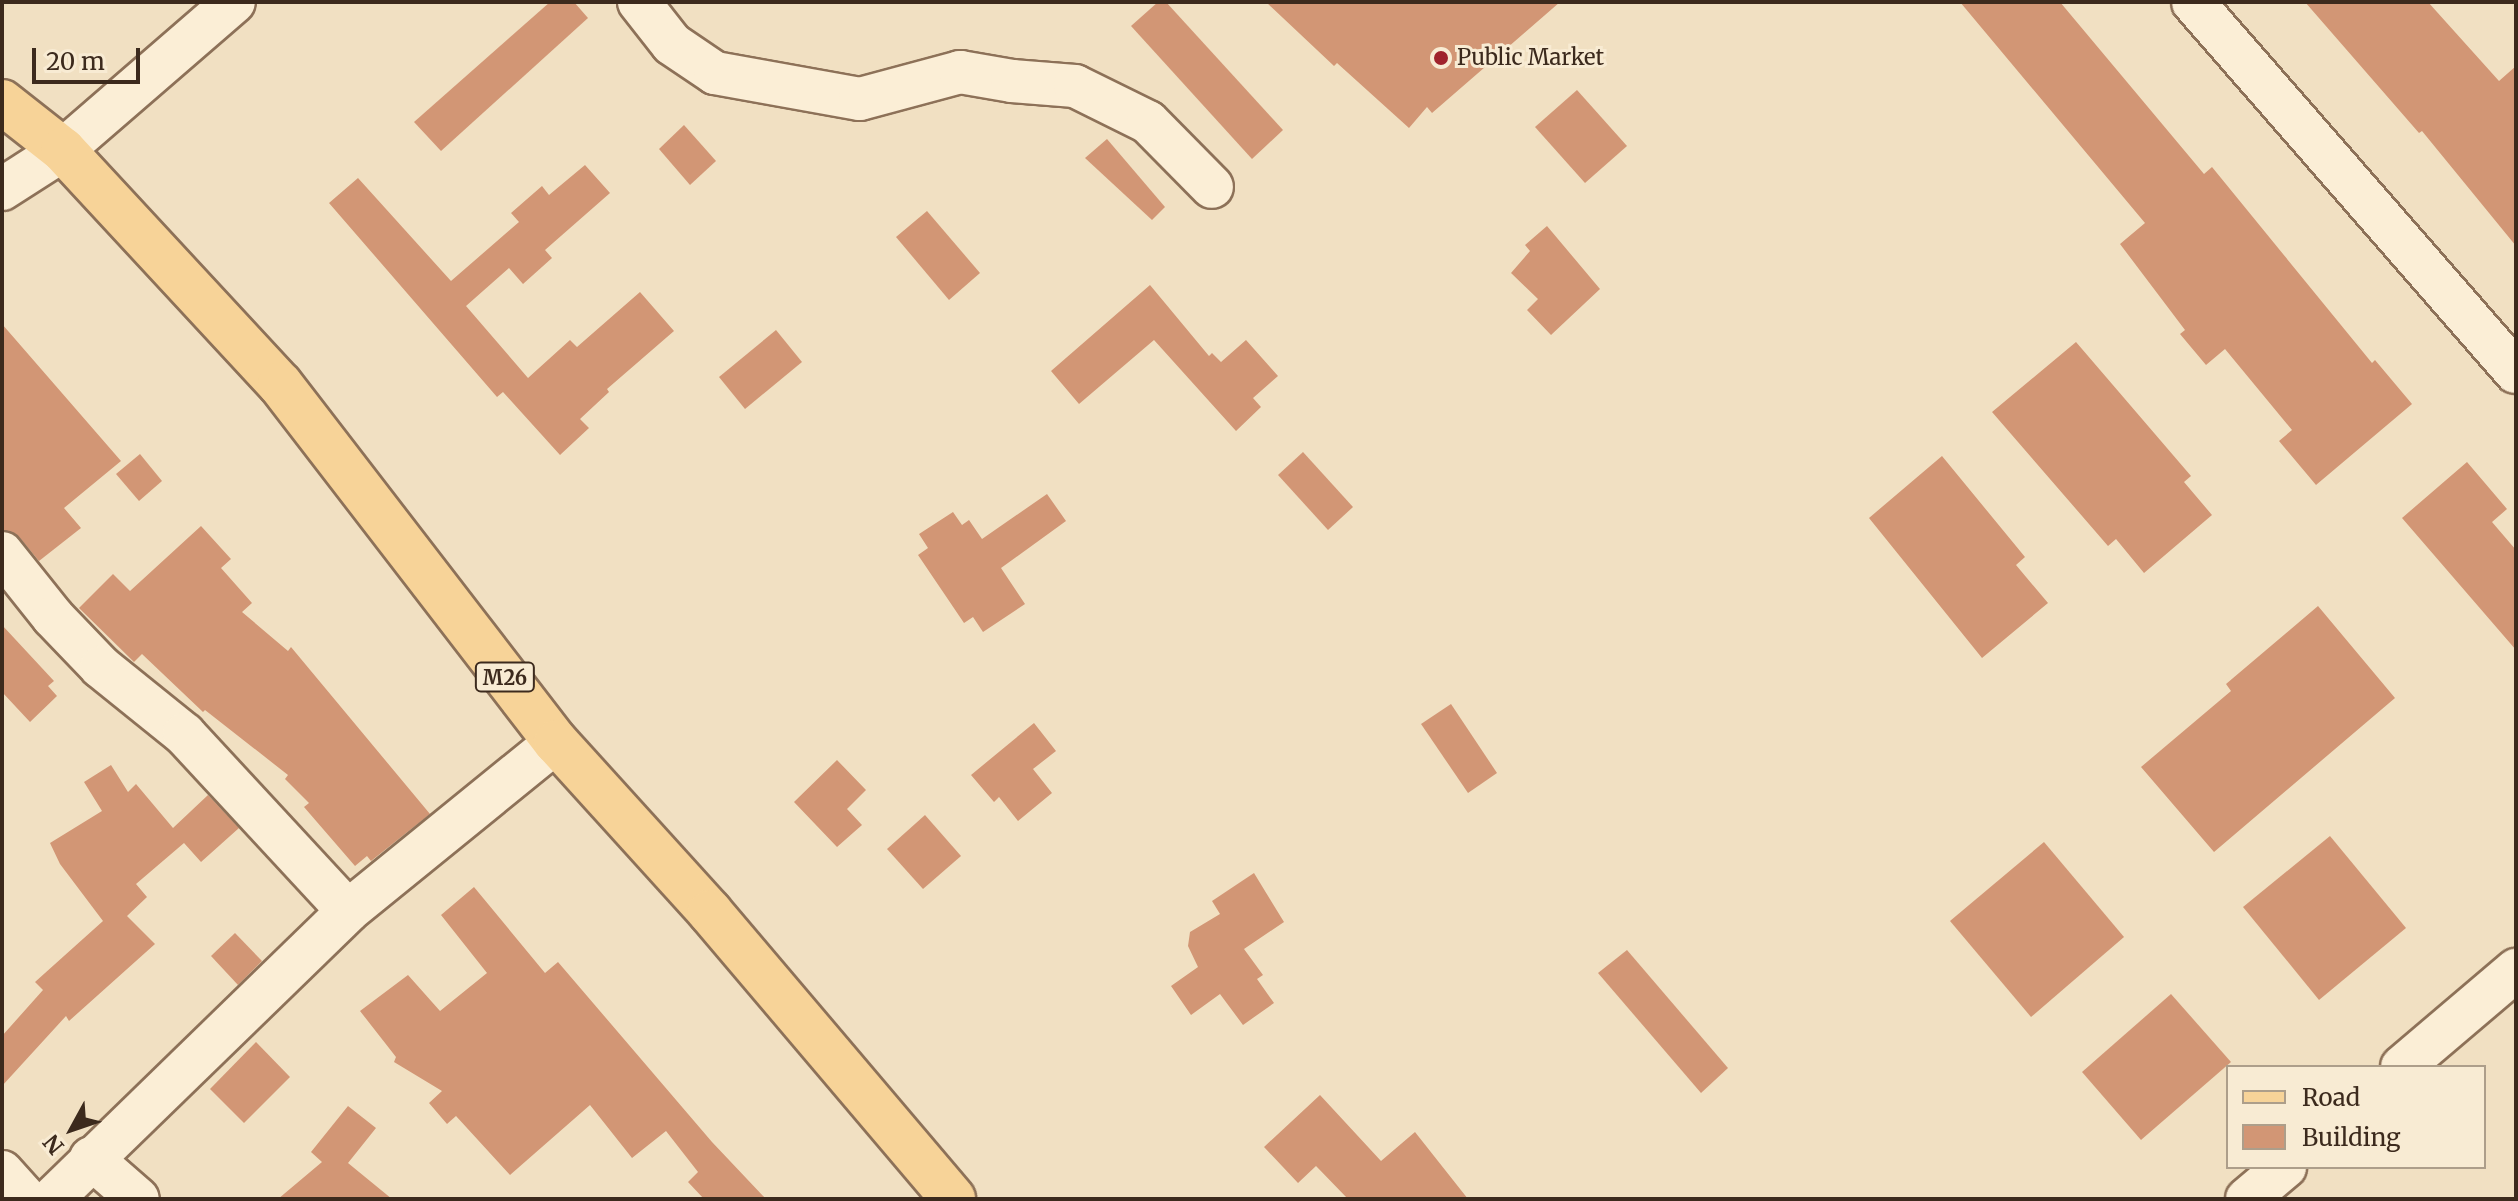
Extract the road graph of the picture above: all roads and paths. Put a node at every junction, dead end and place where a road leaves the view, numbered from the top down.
1 (234, 2) edge
2 (639, 2) edge
3 (2193, 2) edge
4 (2, 102) edge
5 (63, 150) junction
6 (1212, 187) dead end
7 (2, 189) edge
8 (2516, 372) edge
9 (2, 553) edge
10 (556, 742) junction
11 (348, 911) junction
12 (2516, 970) edge
13 (2404, 1065) edge
14 (91, 1158) junction
15 (2283, 1169) edge
16 (2, 1172) edge
17 (26, 1199) edge
18 (52, 1199) edge
19 (138, 1199) edge
20 (953, 1199) edge
21 (2247, 1199) edge

1 - 5 street
2 - 6 street
3 - 8 street
4 - 5 main road, M26
5 - 7 street
5 - 10 main road, M26
9 - 11 street
10 - 11 street
10 - 20 main road, M26
11 - 14 street
12 - 13 street
14 - 18 street
14 - 19 street
15 - 21 street
16 - 17 street

